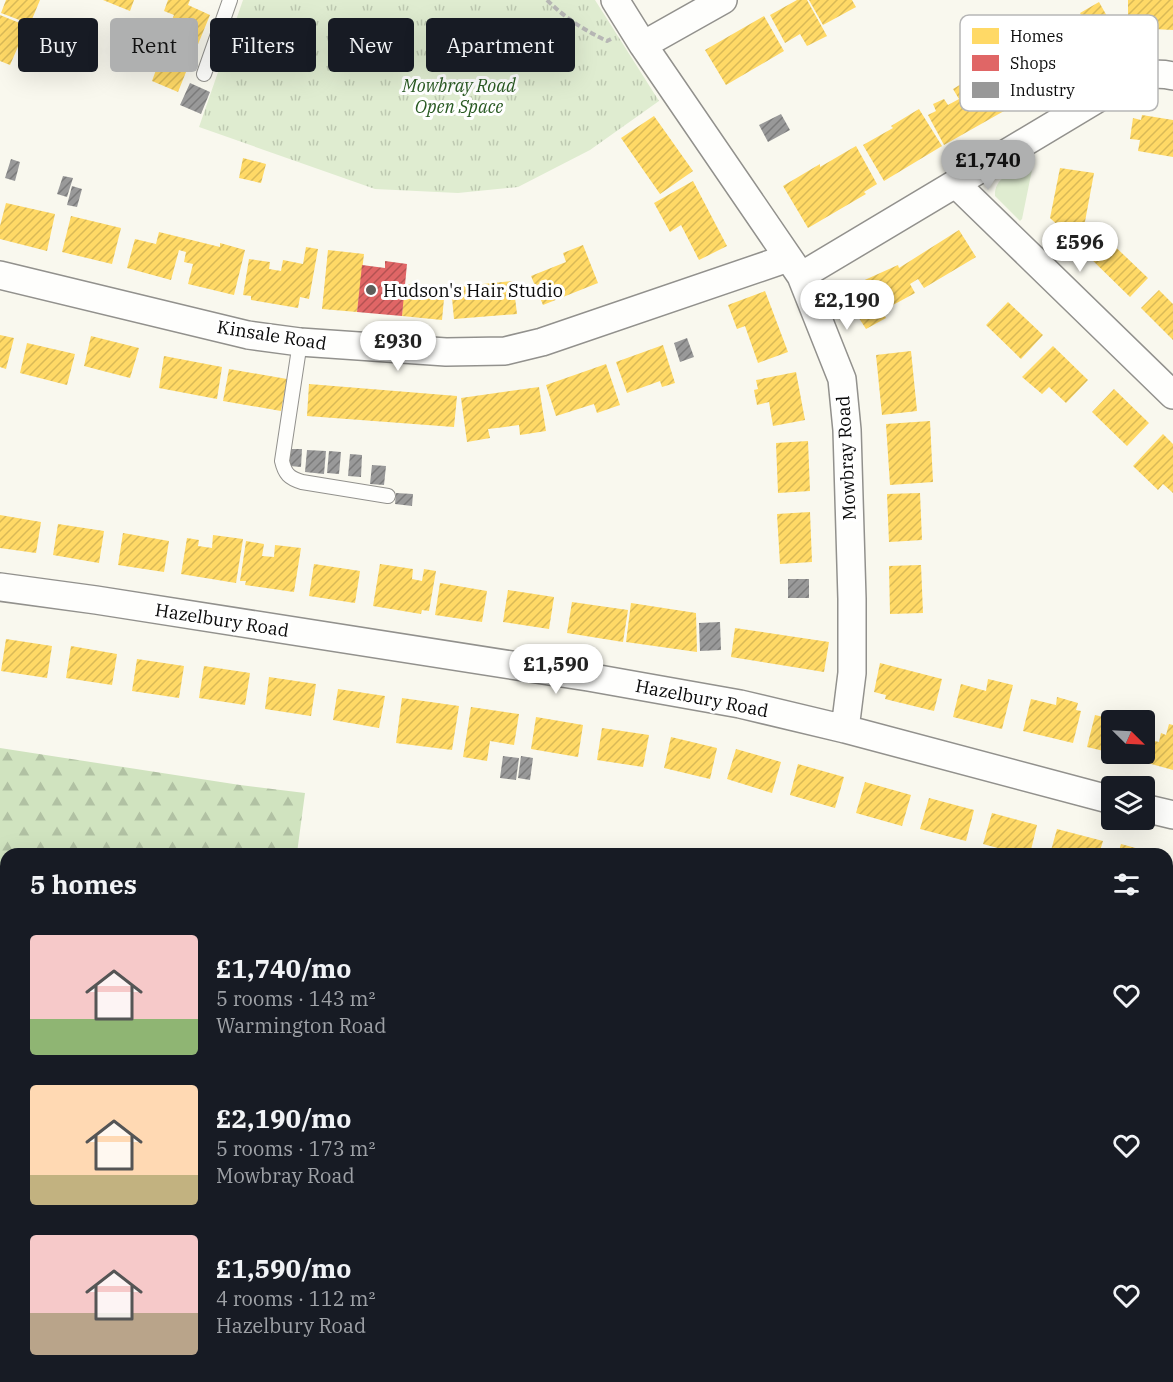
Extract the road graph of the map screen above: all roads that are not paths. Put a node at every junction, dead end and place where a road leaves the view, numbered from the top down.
1 (615, 0) edge
2 (723, 0) edge
3 (228, 1) edge
4 (639, 38) junction
5 (1158, 73) edge
6 (204, 74) dead end
7 (1173, 76) edge
8 (1077, 111) edge
9 (956, 184) junction
10 (794, 267) junction
11 (0, 275) edge
12 (300, 342) junction
13 (1173, 395) edge
14 (388, 496) dead end
15 (0, 587) edge
16 (845, 729) junction
17 (1101, 797) edge
18 (1155, 810) edge
19 (1173, 814) edge

1 - 4 street, Mowbray Road
2 - 4 street
3 - 6 lane
4 - 10 street, Mowbray Road
5 - 7 street, Kinsale Road
8 - 9 street, Kinsale Road
9 - 10 street, Kinsale Road
9 - 13 street
10 - 12 street, Kinsale Road
10 - 16 street, Mowbray Road
11 - 12 street, Kinsale Road
12 - 14 lane
15 - 16 street, Hazelbury Road
16 - 17 street, Hazelbury Road
18 - 19 street

